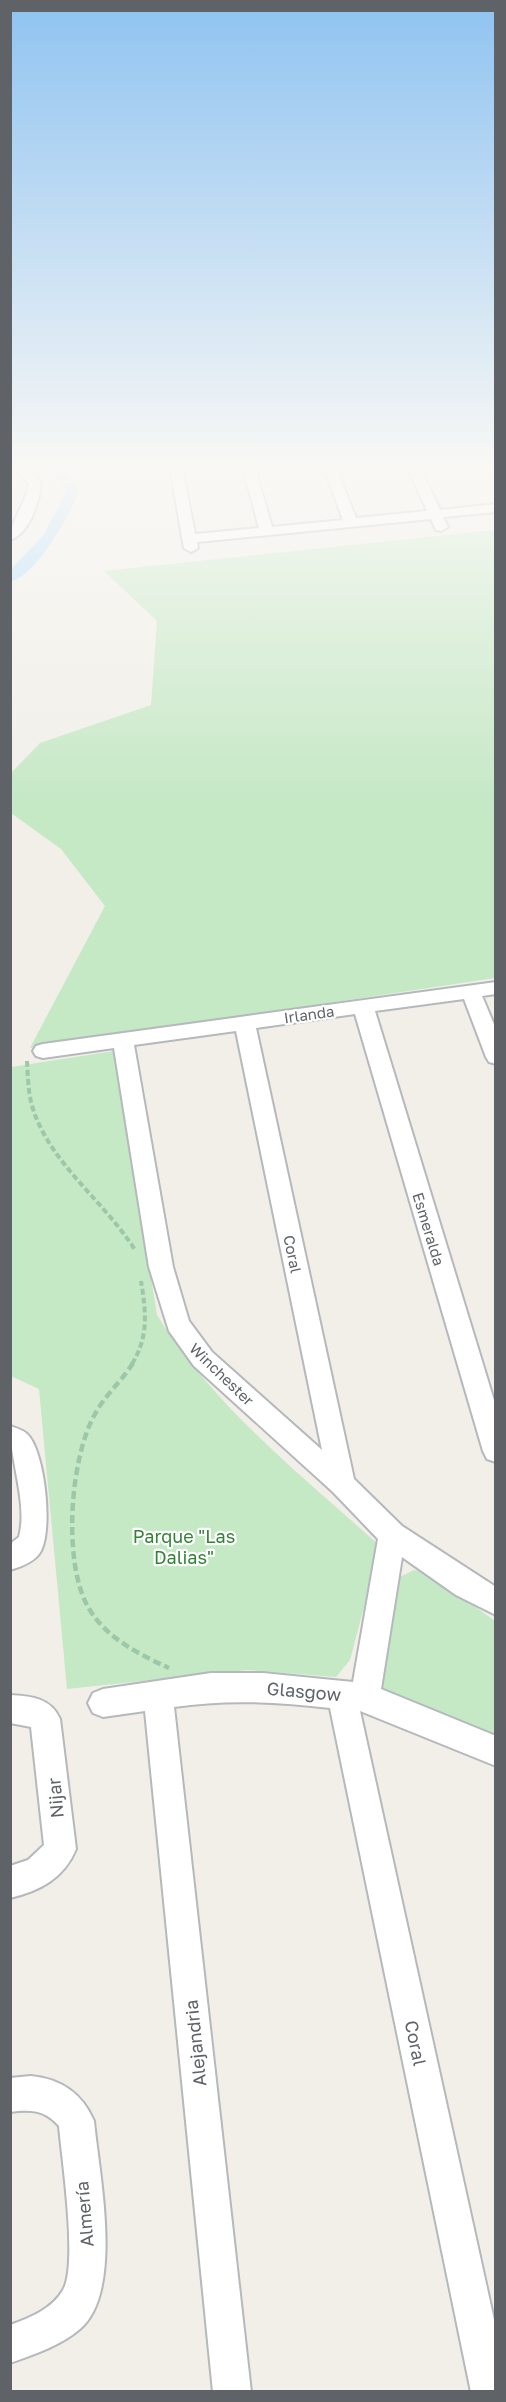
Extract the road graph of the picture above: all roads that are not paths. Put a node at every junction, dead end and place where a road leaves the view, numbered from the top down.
1 (495, 988) edge
2 (471, 992) junction
3 (363, 1006) junction
4 (245, 1024) junction
5 (123, 1039) junction
6 (43, 1051) road end
7 (495, 1057) edge
8 (10, 1437) edge
9 (495, 1451) edge
10 (342, 1484) junction
11 (392, 1535) junction
12 (10, 1558) edge
13 (495, 1602) edge
14 (165, 1681) junction
15 (354, 1696) junction
16 (103, 1703) dead end
17 (12, 1709) edge
18 (495, 1751) edge
19 (10, 1882) edge
20 (10, 2095) edge
21 (10, 2344) edge
22 (232, 2391) edge
23 (489, 2391) edge

1 - 2 street, Irlanda
2 - 3 street, Irlanda
2 - 7 street
3 - 4 street, Irlanda
3 - 9 street, Esmeralda
4 - 5 street, Irlanda
4 - 10 street, Coral
5 - 6 street, Irlanda
5 - 10 street, Winchester
8 - 12 street
10 - 11 street, Winchester
11 - 13 street, Winchester
11 - 15 street
14 - 15 street, Glasgow
14 - 16 street, Glasgow
14 - 22 street, Alejandria
15 - 18 street, Glasgow
15 - 23 street, Coral
17 - 19 street, Nijar
20 - 21 street, Almería

